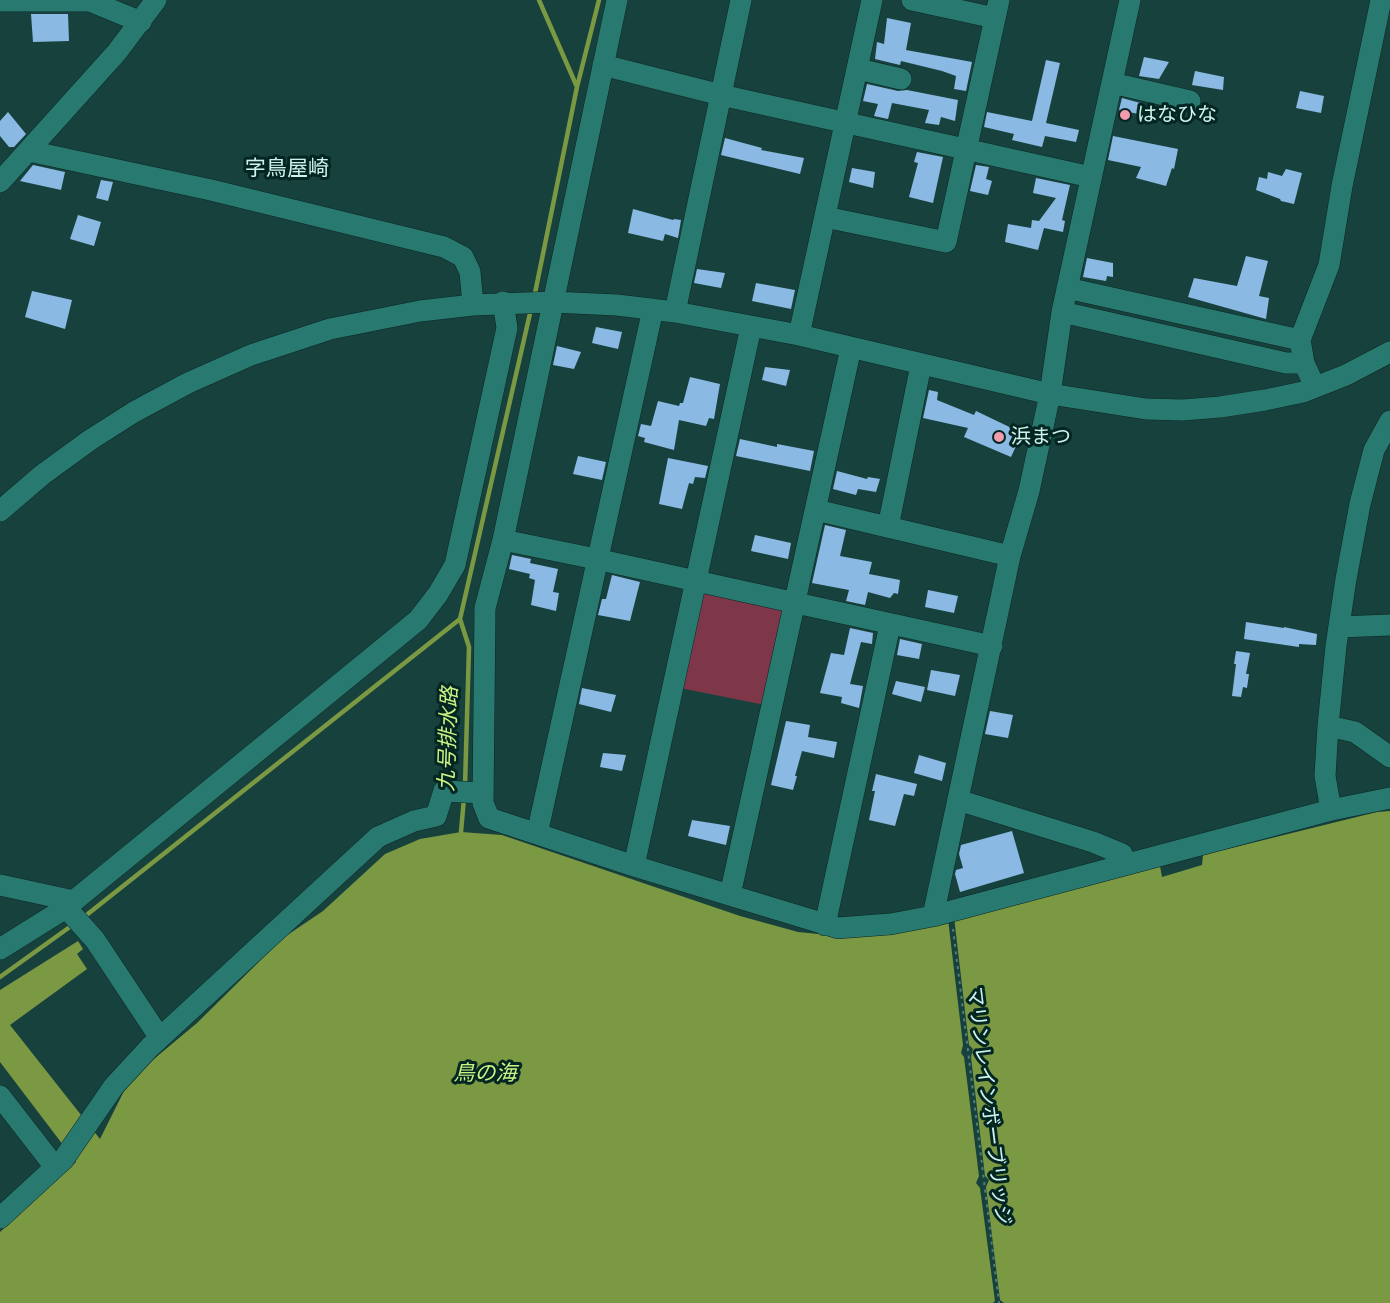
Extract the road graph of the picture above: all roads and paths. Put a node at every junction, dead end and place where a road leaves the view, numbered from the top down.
1 (156, 0) edge
2 (616, 0) edge
3 (741, 0) edge
4 (872, 0) edge
5 (912, 0) edge
6 (1130, 0) edge
7 (1381, 0) edge
8 (0, 1) edge
9 (997, 9) edge
10 (141, 22) junction
11 (603, 65) junction
12 (858, 69) junction
13 (901, 80) dead end
14 (1112, 83) junction
15 (720, 95) junction
16 (1190, 101) dead end
17 (846, 123) junction
18 (967, 150) junction
19 (29, 151) junction
20 (1091, 177) junction
21 (0, 182) edge
22 (825, 217) junction
23 (1067, 288) junction
24 (510, 302) junction
25 (547, 302) junction
26 (473, 305) junction
27 (653, 309) junction
28 (675, 312) junction
29 (1062, 312) junction
30 (752, 327) junction
31 (800, 335) junction
32 (1300, 340) junction
33 (852, 348) junction
34 (1388, 357) edge
35 (1304, 363) junction
36 (921, 365) junction
37 (1315, 387) junction
38 (1050, 394) junction
39 (1390, 421) edge
40 (0, 510) edge
41 (816, 510) junction
42 (888, 527) junction
43 (503, 540) junction
44 (1010, 556) junction
45 (596, 559) junction
46 (695, 582) junction
47 (795, 604) junction
48 (890, 625) junction
49 (1390, 626) edge
50 (1339, 627) junction
51 (992, 646) junction
52 (1328, 726) junction
53 (1390, 757) edge
54 (480, 792) junction
55 (1390, 798) edge
56 (958, 800) junction
57 (1331, 810) junction
58 (537, 834) junction
59 (1126, 864) junction
60 (634, 866) junction
61 (0, 885) edge
62 (730, 895) junction
63 (70, 907) junction
64 (942, 914) junction
65 (825, 925) junction
66 (0, 949) edge
67 (155, 1043) junction
68 (0, 1096) edge
69 (59, 1163) junction
70 (0, 1218) edge
71 (999, 1303) edge

1 - 10 street
2 - 11 street
3 - 15 street
4 - 12 street
5 - 9 street
6 - 14 street
7 - 32 street
8 - 10 street
9 - 18 street
10 - 19 street
11 - 15 street
11 - 25 street
12 - 13 street
12 - 17 street
14 - 16 street
14 - 20 street
15 - 17 street
15 - 28 street
17 - 18 street
17 - 22 street
18 - 20 street
18 - 22 street
19 - 21 street
19 - 26 street
20 - 23 street
22 - 31 street
23 - 29 street
23 - 32 street
24 - 25 street
24 - 26 street
24 - 63 street
25 - 27 street
25 - 43 street
26 - 40 street
27 - 28 street
27 - 45 street
28 - 30 street
29 - 35 street
29 - 38 street
30 - 31 street
30 - 46 street
31 - 33 street
32 - 35 street
33 - 36 street
33 - 41 street
34 - 37 street
35 - 37 street
36 - 38 street
36 - 42 street
37 - 38 street
38 - 44 street
39 - 50 street
41 - 42 street
41 - 47 street
42 - 44 street
43 - 45 street
43 - 54 street
44 - 51 street
45 - 46 street
45 - 58 street
46 - 47 street
46 - 60 street
47 - 48 street
47 - 62 street
48 - 51 street
48 - 65 street
49 - 50 street
50 - 52 street
51 - 56 street
52 - 53 street
52 - 57 street
54 - 58 street
54 - 67 street
55 - 57 street
56 - 59 street
56 - 64 street
57 - 59 street
58 - 60 street
59 - 64 street
60 - 62 street
61 - 63 street
62 - 65 street
63 - 66 street
63 - 67 street
64 - 65 street
64 - 71 path, マリンレインボーブリッジ
67 - 69 street
68 - 69 street
69 - 70 street

